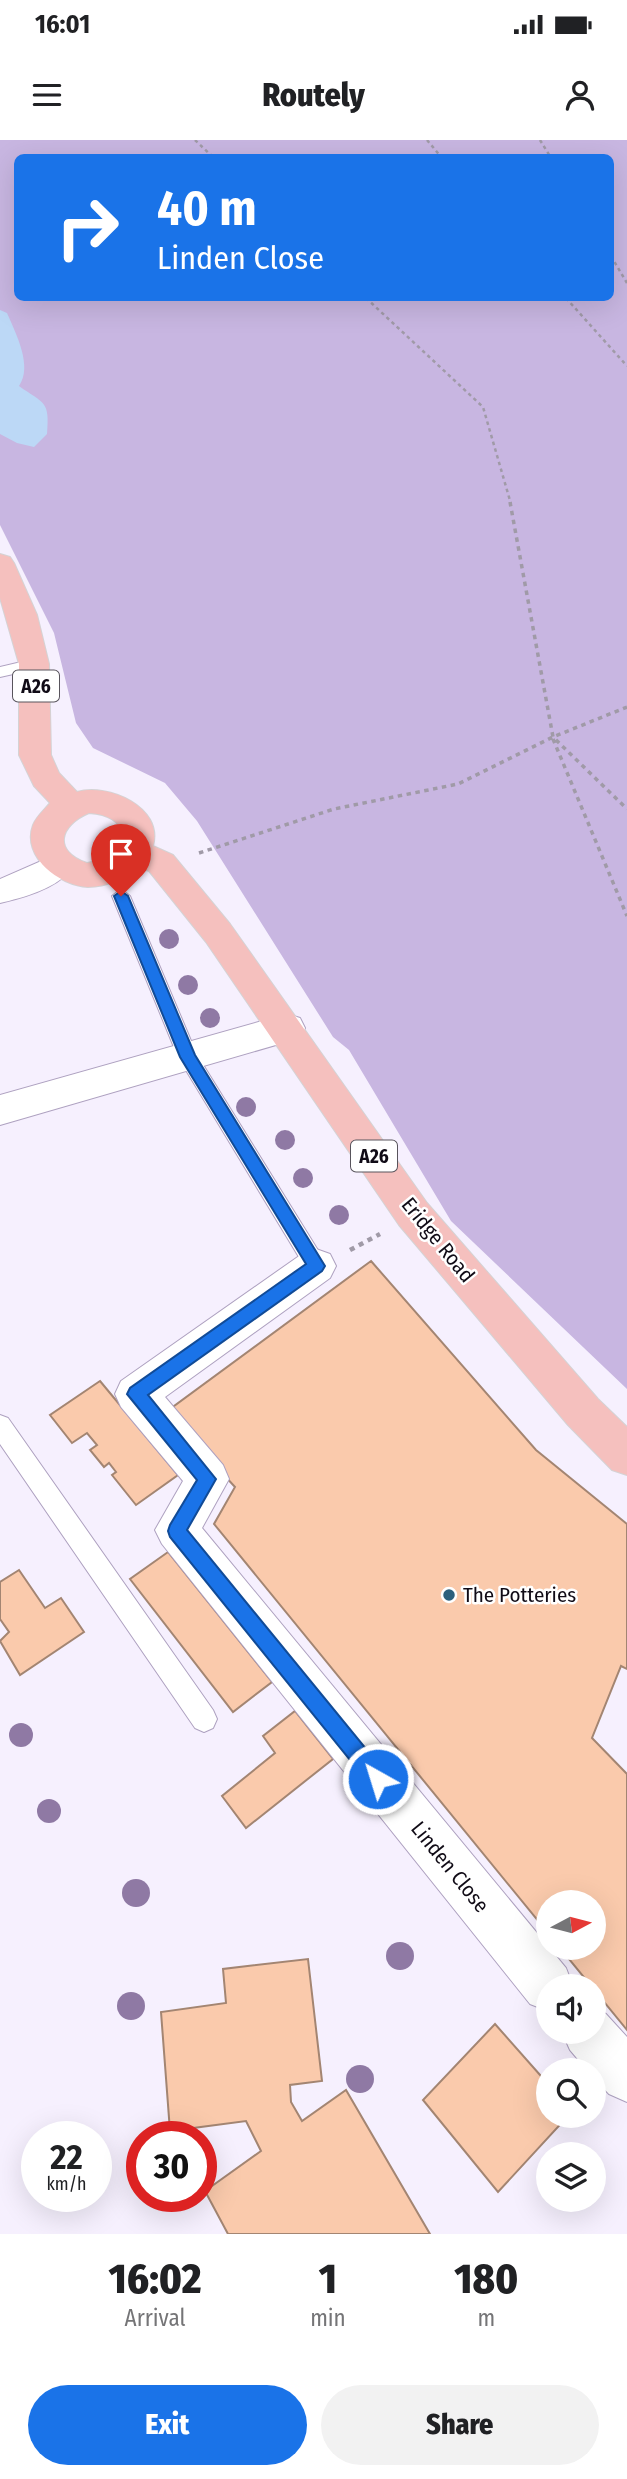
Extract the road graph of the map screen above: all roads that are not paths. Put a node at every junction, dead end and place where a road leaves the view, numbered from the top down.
1 (0, 563) edge
2 (11, 617) edge
3 (34, 664) junction
4 (0, 671) edge
5 (69, 804) junction
6 (147, 857) junction
7 (55, 867) junction
8 (0, 891) edge
9 (121, 896) dead end
10 (287, 1028) junction
11 (188, 1057) junction
12 (0, 1111) edge
13 (316, 1266) joint
14 (0, 1425) edge
15 (627, 1456) edge
16 (204, 1719) dead end
17 (538, 1974) edge
18 (599, 2044) edge
19 (627, 2076) edge

1 - 2 highway, A26
2 - 3 highway, A26
3 - 4 lane
3 - 5 highway, A26
5 - 6 highway
5 - 7 highway
6 - 7 highway
6 - 10 highway, Eridge Road / A26
7 - 8 street
9 - 11 lane
10 - 11 street
10 - 15 highway, Eridge Road / A26
11 - 12 street
11 - 13 lane
13 - 17 street, Linden Close
14 - 16 lane
18 - 19 street

